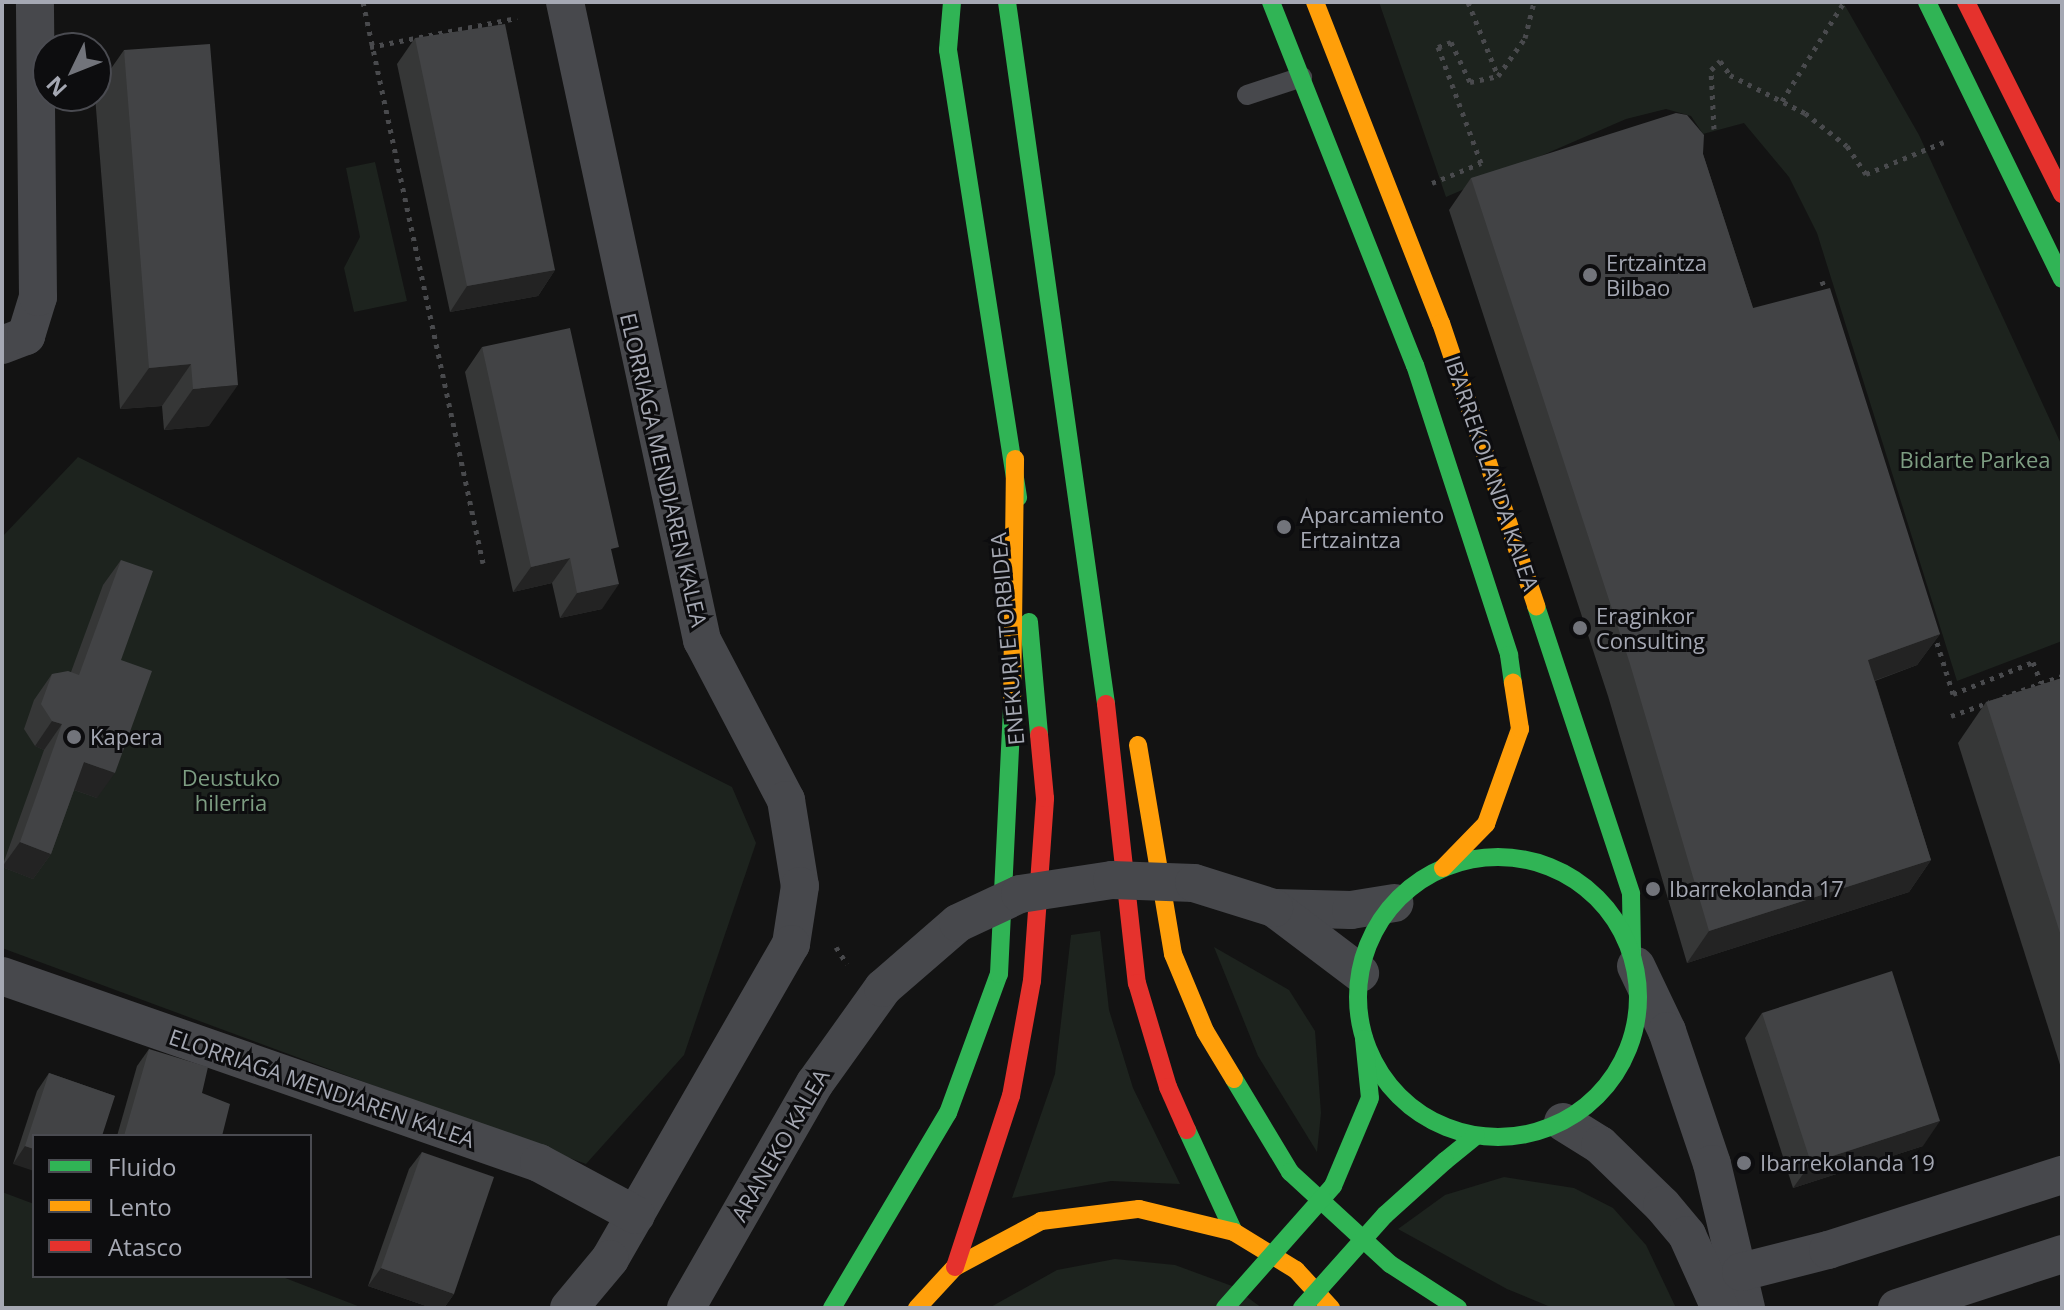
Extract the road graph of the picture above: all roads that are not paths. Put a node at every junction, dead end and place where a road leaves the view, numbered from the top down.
1 (35, 2) edge
2 (565, 2) edge
3 (952, 2) edge
4 (1007, 2) edge
5 (1271, 2) edge
6 (1315, 2) edge
7 (1927, 2) edge
8 (1966, 2) edge
9 (1302, 77) junction
10 (1247, 95) dead end
11 (2062, 194) edge
12 (2062, 279) edge
13 (2, 345) edge
14 (1015, 459) junction
15 (1090, 565) junction
16 (1123, 680) dead end
17 (1135, 723) dead end
18 (1443, 868) junction
19 (1394, 903) junction
20 (1274, 908) junction
21 (1634, 960) junction
22 (1352, 966) junction
23 (2, 976) edge
24 (1364, 1039) junction
25 (1563, 1122) junction
26 (1476, 1136) junction
27 (2062, 1175) edge
28 (636, 1215) junction
29 (1234, 1232) junction
30 (2062, 1254) edge
31 (955, 1267) junction
32 (1743, 1290) edge
33 (569, 1308) edge
34 (686, 1308) edge
35 (832, 1308) edge
36 (917, 1308) edge
37 (1225, 1308) edge
38 (1302, 1308) edge
39 (1331, 1308) edge
40 (1458, 1308) edge
41 (1720, 1308) edge
42 (1897, 1308) edge

1 - 13 street
2 - 28 street, ELORRIAGA MENDIAREN KALEA
3 - 14 main road, ENEKURI ETORBIDEA
4 - 15 main road
5 - 9 main road, IBARREKOLANDA KALEA
6 - 21 main road, IBARREKOLANDA KALEA
7 - 12 main road
8 - 11 main road
9 - 10 lane
9 - 18 main road, IBARREKOLANDA KALEA
14 - 31 main road, ENEKURI ETORBIDEA
14 - 35 main road
15 - 16 main road
15 - 29 main road
17 - 40 main road
18 - 19 main road
18 - 21 main road
19 - 20 street
19 - 22 main road
20 - 22 street
20 - 34 street, ARANEKO KALEA, bridge
21 - 25 main road
21 - 32 street, IBARREKOLANDA KALEA
22 - 24 main road
23 - 28 street, ELORRIAGA MENDIAREN KALEA
24 - 26 main road
24 - 37 main road, bridge
25 - 26 main road
25 - 41 street
26 - 38 main road, bridge
27 - 32 street
28 - 33 street, ELORRIAGA MENDIAREN KALEA
29 - 31 main road
29 - 39 main road
30 - 42 street
31 - 36 main road

